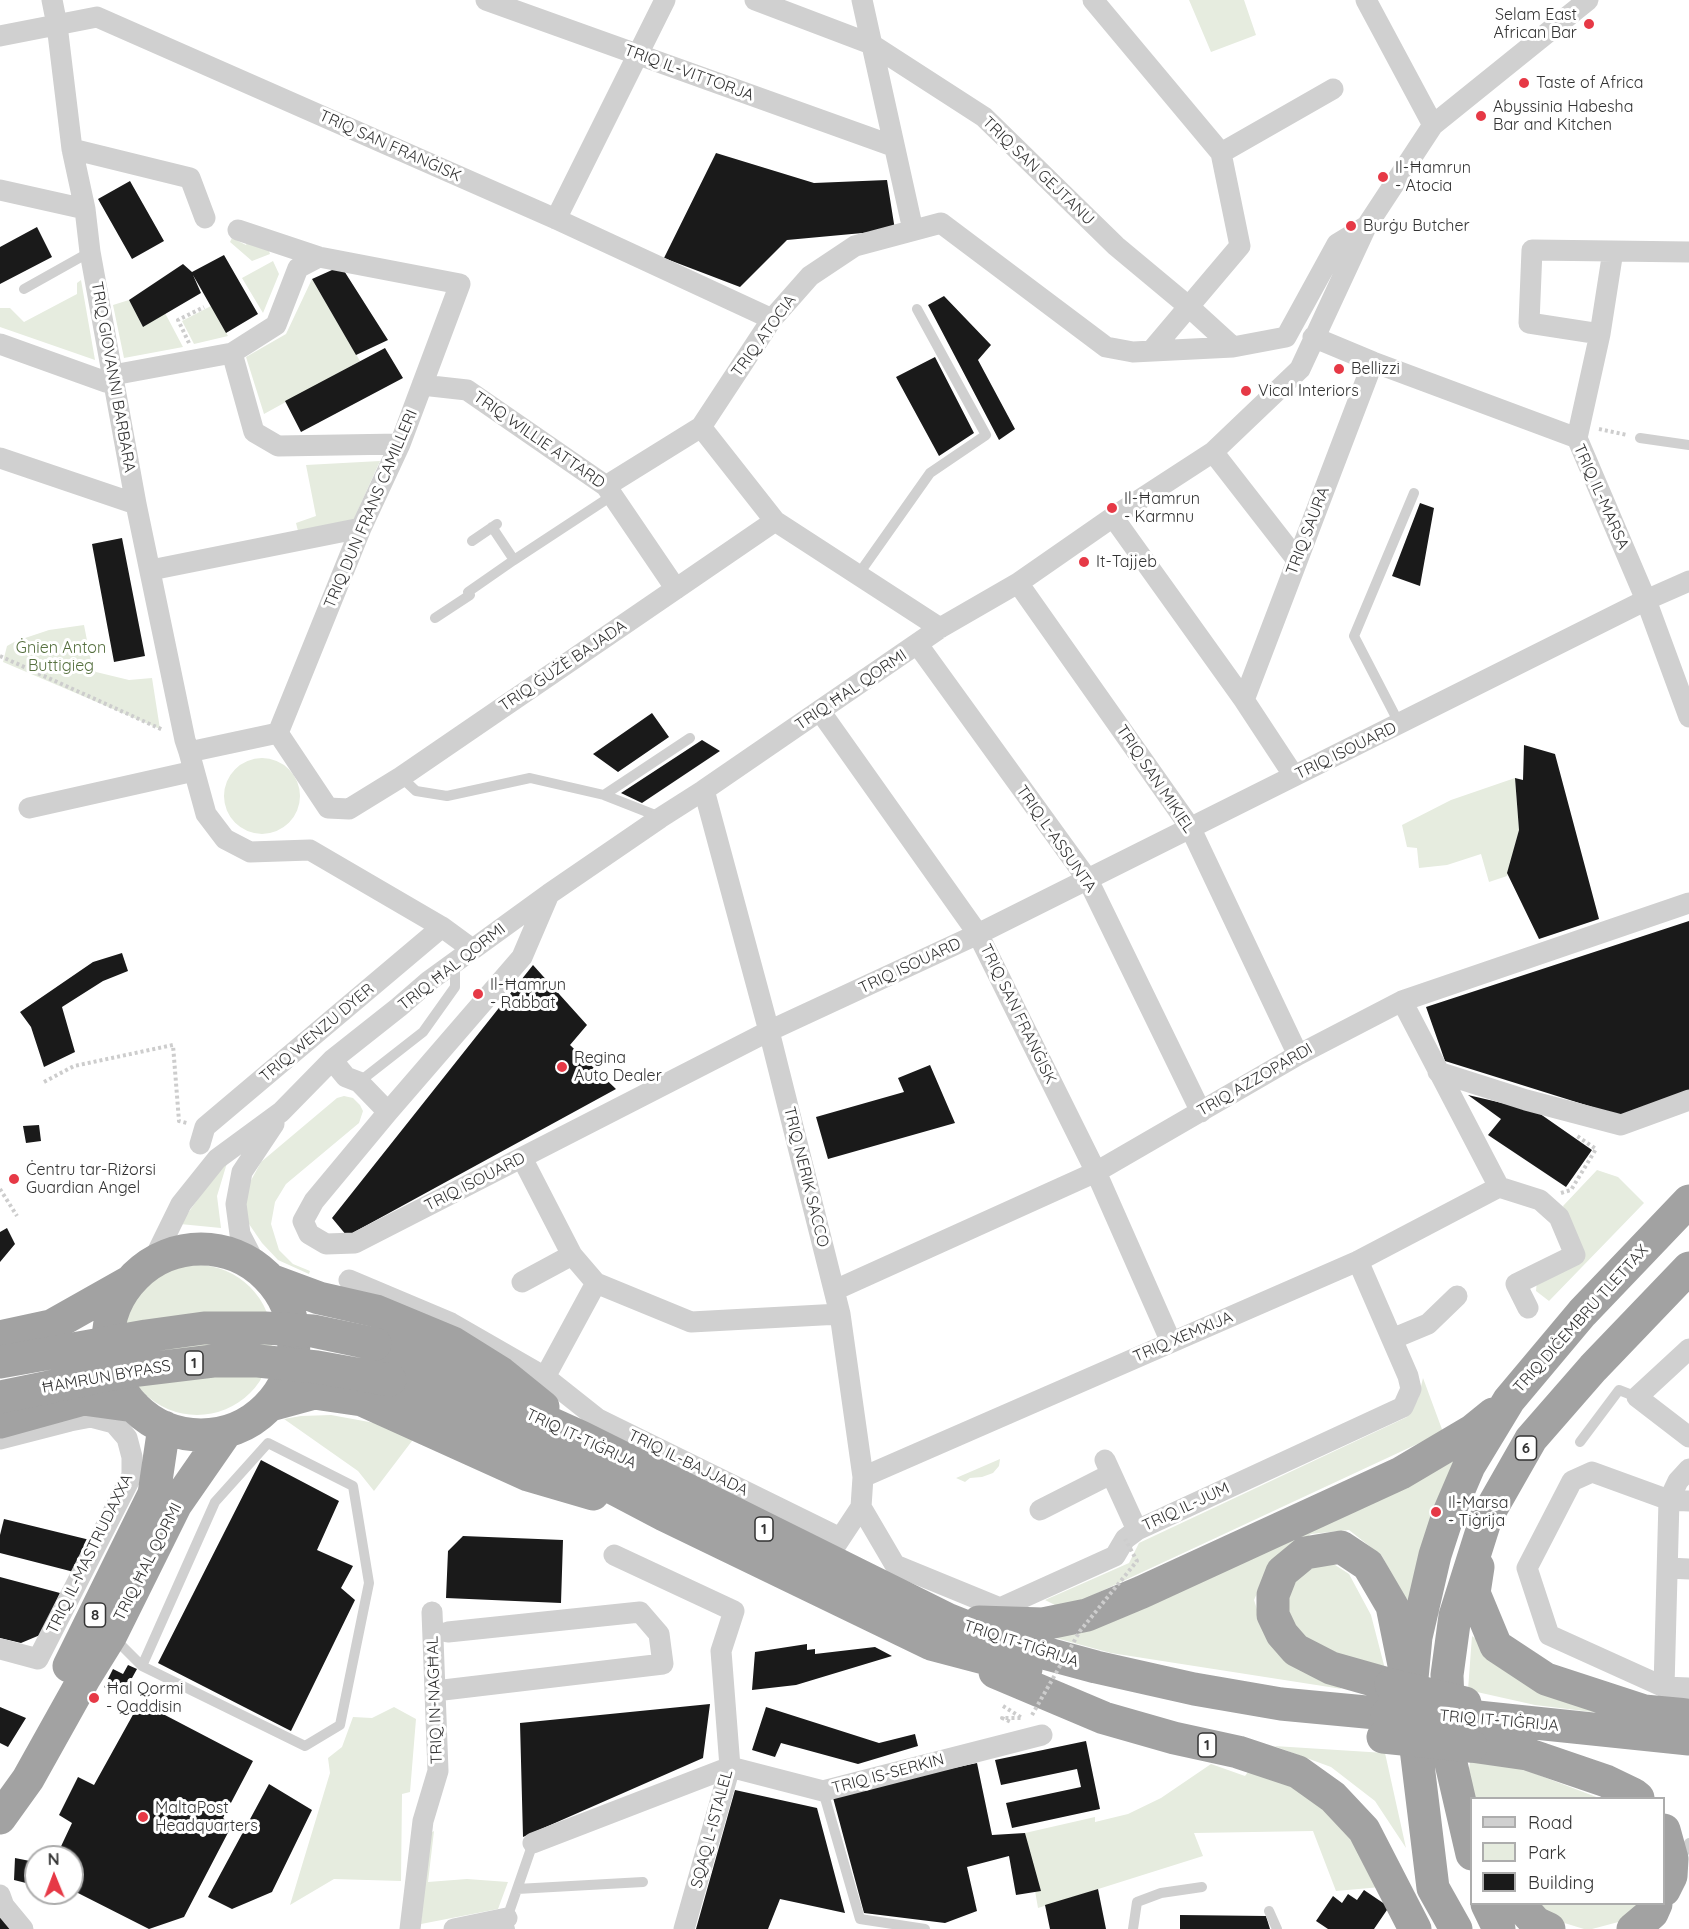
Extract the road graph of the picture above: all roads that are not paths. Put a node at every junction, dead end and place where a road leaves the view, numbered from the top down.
1 (52, 0) edge
2 (486, 0) edge
3 (665, 0) edge
4 (755, 0) edge
5 (862, 0) edge
6 (1093, 0) edge
7 (1366, 0) edge
8 (1588, 0) edge
9 (57, 25) junction
10 (0, 36) edge
11 (871, 44) junction
12 (638, 55) junction
13 (1333, 89) dead end
14 (1433, 125) junction
15 (893, 146) junction
16 (72, 149) junction
17 (1221, 153) junction
18 (0, 190) edge
19 (85, 209) junction
20 (205, 218) dead end
21 (556, 219) junction
22 (1366, 227) junction
23 (238, 230) dead end
24 (913, 231) junction
25 (1613, 251) junction
26 (90, 252) junction
27 (1689, 252) edge
28 (319, 257) junction
29 (24, 289) dead end
30 (1188, 306) junction
31 (917, 309) dead end
32 (772, 319) junction
33 (1600, 334) junction
34 (1286, 337) joint
35 (1313, 337) junction
36 (0, 344) edge
37 (1233, 347) junction
38 (1152, 350) junction
39 (232, 353) junction
40 (1373, 362) junction
41 (113, 375) junction
42 (422, 385) junction
43 (701, 427) junction
44 (1579, 432) junction
45 (1640, 438) road end
46 (400, 444) junction
47 (1689, 445) edge
48 (1213, 452) junction
49 (0, 458) edge
50 (610, 490) junction
51 (1414, 493) dead end
52 (136, 504) junction
53 (1113, 517) junction
54 (775, 521) junction
55 (361, 528) junction
56 (472, 541) dead end
57 (514, 560) junction
58 (1297, 560) junction
59 (151, 570) junction
60 (858, 575) junction
61 (1689, 581) edge
62 (1018, 583) junction
63 (676, 589) junction
64 (1646, 600) junction
65 (435, 618) dead end
66 (940, 628) junction
67 (918, 645) junction
68 (1244, 700) junction
69 (820, 711) junction
70 (1689, 717) edge
71 (1400, 725) junction
72 (278, 733) junction
73 (690, 738) dead end
74 (189, 754) junction
75 (401, 777) junction
76 (1294, 777) junction
77 (704, 790) junction
78 (604, 795) junction
79 (29, 808) dead end
80 (660, 818) junction
81 (1190, 827) junction
82 (1088, 880) junction
83 (549, 894) junction
84 (1689, 903) edge
85 (442, 927) junction
86 (978, 934) junction
87 (464, 955) junction
88 (1402, 1001) junction
89 (769, 1031) junction
90 (1298, 1055) junction
91 (332, 1060) junction
92 (1438, 1072) junction
93 (359, 1082) junction
94 (1689, 1100) edge
95 (281, 1112) junction
96 (387, 1112) junction
97 (1201, 1112) junction
98 (203, 1136) road end
99 (522, 1158) junction
100 (1096, 1172) junction
101 (1499, 1187) junction
102 (1689, 1201) edge
103 (572, 1255) junction
104 (1358, 1261) junction
105 (1689, 1268) edge
106 (141, 1272) junction
107 (265, 1274) junction
108 (349, 1280) dead end
109 (522, 1281) dead end
110 (596, 1283) junction
111 (835, 1290) junction
112 (1457, 1296) dead end
113 (1528, 1308) dead end
114 (840, 1314) junction
115 (0, 1337) edge
116 (1392, 1339) junction
117 (1171, 1342) junction
118 (375, 1344) joint
119 (1689, 1349) edge
120 (0, 1362) edge
121 (545, 1377) junction
122 (390, 1380) joint
123 (0, 1397) edge
124 (1637, 1397) junction
125 (1509, 1400) junction
126 (270, 1405) junction
127 (134, 1406) junction
128 (0, 1422) edge
129 (164, 1427) junction
130 (226, 1431) junction
131 (581, 1437) junction
132 (1689, 1437) edge
133 (0, 1439) edge
134 (1580, 1442) dead end
135 (1689, 1469) edge
136 (863, 1477) junction
137 (1679, 1500) edge
138 (861, 1507) junction
139 (1040, 1510) dead end
140 (664, 1515) junction
141 (1486, 1518) junction
142 (1131, 1535) junction
143 (833, 1549) junction
144 (614, 1555) dead end
145 (1679, 1568) edge
146 (432, 1612) dead end
147 (448, 1632) dead end
148 (939, 1632) junction
149 (111, 1635) junction
150 (0, 1649) edge
151 (142, 1666) junction
152 (1664, 1687) junction
153 (1689, 1688) edge
154 (435, 1690) junction
155 (1393, 1709) junction
156 (1689, 1715) edge
157 (1464, 1731) junction
158 (1042, 1735) dead end
159 (1689, 1739) edge
160 (730, 1767) junction
161 (823, 1791) junction
162 (0, 1793) edge
163 (1637, 1797) edge
164 (1470, 1798) edge
165 (0, 1818) edge
166 (1470, 1823) edge
167 (1665, 1834) edge
168 (533, 1843) joint
169 (1689, 1843) edge
170 (643, 1882) dead end
171 (1665, 1886) edge
172 (1202, 1887) dead end
173 (1665, 1888) edge
174 (517, 1889) junction
175 (0, 1895) edge
176 (1487, 1905) edge
177 (1519, 1905) edge
178 (1656, 1905) edge
179 (1269, 1911) dead end
180 (508, 1924) edge
181 (23, 1929) edge
182 (410, 1929) edge
183 (454, 1929) edge
184 (684, 1929) edge
185 (925, 1929) edge
186 (1133, 1929) edge
187 (1277, 1929) edge
188 (1415, 1929) edge
189 (1456, 1929) edge
190 (1499, 1929) edge
191 (1549, 1929) edge
192 (1633, 1929) edge

1 - 9 street, TRIQ GIOVANNI BARBARA
2 - 12 street, TRIQ IL-VITTORJA
3 - 12 street
4 - 11 street, TRIQ SAN GEJTANU
5 - 11 street
6 - 17 street
7 - 14 street
8 - 14 street, TRIQ ĦAL QORMI
9 - 10 street, TRIQ SAN FRANĠISK
9 - 16 street, TRIQ GIOVANNI BARBARA
9 - 21 street, TRIQ SAN FRANĠISK
11 - 15 street
11 - 30 street, TRIQ SAN GEJTANU
12 - 15 street, TRIQ IL-VITTORJA
12 - 21 street
13 - 17 street
14 - 22 street, TRIQ ĦAL QORMI
15 - 24 street
16 - 19 street, TRIQ GIOVANNI BARBARA
16 - 20 street
17 - 30 street
18 - 19 street
19 - 26 street, TRIQ GIOVANNI BARBARA
21 - 32 street, TRIQ SAN FRANĠISK
22 - 34 street, TRIQ ĦAL QORMI
22 - 35 street, TRIQ ĦAL QORMI
23 - 28 street
24 - 32 street, TRIQ ATOCIA
24 - 38 street, TRIQ ATOCIA
25 - 27 street
25 - 33 street
25 - 33 street
26 - 29 lane
26 - 41 street, TRIQ GIOVANNI BARBARA
28 - 39 street
28 - 42 street, TRIQ DUN FRANS CAMILLERI
30 - 37 street, TRIQ SAN GEJTANU
30 - 38 street
31 - 60 lane
32 - 43 street, TRIQ ATOCIA
33 - 44 street
34 - 37 street, TRIQ ATOCIA
35 - 40 street, TRIQ IL-MARSA
35 - 48 street, TRIQ ĦAL QORMI
36 - 41 street
37 - 38 street, TRIQ ATOCIA
39 - 41 street
39 - 46 street
40 - 44 street, TRIQ IL-MARSA
40 - 58 street, TRIQ SAURA
41 - 52 street, TRIQ GIOVANNI BARBARA
42 - 46 street, TRIQ DUN FRANS CAMILLERI
42 - 50 street, TRIQ WILLIE ATTARD
43 - 50 street
43 - 54 street
44 - 64 street, TRIQ IL-MARSA
45 - 47 lane
46 - 55 street, TRIQ DUN FRANS CAMILLERI
48 - 53 street, TRIQ ĦAL QORMI
48 - 58 street
49 - 52 street
50 - 57 lane
50 - 63 street, TRIQ WILLIE ATTARD
51 - 71 lane
52 - 59 street, TRIQ GIOVANNI BARBARA
53 - 62 street, TRIQ ĦAL QORMI
53 - 68 street
54 - 60 street
54 - 63 street, TRIQ ĠUŻÈ BAJADA
55 - 59 street
55 - 72 street, TRIQ DUN FRANS CAMILLERI
56 - 57 lane
57 - 65 lane
58 - 68 street, TRIQ SAURA
59 - 74 street, TRIQ GIOVANNI BARBARA
60 - 66 street
61 - 64 street, TRIQ ISOUARD
62 - 66 street, TRIQ ĦAL QORMI
62 - 81 street, TRIQ SAN MIKIEL
63 - 75 street, TRIQ ĠUŻÈ BAJADA
64 - 70 street, TRIQ IL-MARSA
64 - 71 street, TRIQ ISOUARD
66 - 67 street, TRIQ ĦAL QORMI
67 - 69 street, TRIQ ĦAL QORMI
67 - 82 street, TRIQ L-ASSUNTA
68 - 76 street
69 - 77 street, TRIQ ĦAL QORMI
69 - 86 street, TRIQ SAN FRANĠISK
71 - 76 street, TRIQ ISOUARD
72 - 74 street
72 - 75 street, TRIQ ĠUŻÈ BAJADA
73 - 78 lane
74 - 79 street
74 - 85 street, TRIQ GIOVANNI BARBARA
75 - 78 lane
76 - 81 street, TRIQ ISOUARD
77 - 80 street, TRIQ ĦAL QORMI
77 - 89 street, TRIQ NERIK SACCO
78 - 80 lane
80 - 83 street, TRIQ ĦAL QORMI
81 - 82 street, TRIQ ISOUARD
81 - 90 street, TRIQ SAN MIKIEL
82 - 86 street, TRIQ ISOUARD
82 - 97 street, TRIQ L-ASSUNTA
83 - 87 street, TRIQ ĦAL QORMI
83 - 96 street, TRIQ ISOUARD
84 - 88 street, TRIQ AZZOPARDI
85 - 87 street
85 - 98 street, TRIQ WENZU DYER
86 - 89 street, TRIQ ISOUARD
86 - 100 street, TRIQ SAN FRANĠISK
87 - 91 street, TRIQ ĦAL QORMI
87 - 93 lane
88 - 90 street, TRIQ AZZOPARDI
88 - 92 street
89 - 99 street, TRIQ ISOUARD
89 - 111 street, TRIQ NERIK SACCO
90 - 97 street, TRIQ AZZOPARDI
91 - 93 street
91 - 95 street, TRIQ ĦAL QORMI
92 - 94 street
92 - 101 street
93 - 96 street
95 - 106 street, TRIQ ĦAL QORMI
95 - 107 street, TRIQ ĦAL QORMI
96 - 99 street, TRIQ ISOUARD
97 - 100 street, TRIQ AZZOPARDI
99 - 103 street
100 - 111 street, TRIQ AZZOPARDI
100 - 117 street, TRIQ SAN FRANĠISK
101 - 104 street, TRIQ XEMXIJA
101 - 113 street
102 - 125 highway, TRIQ DIĊEMBRU TLETTAX / 6
103 - 109 street
103 - 110 street
104 - 116 street, TRIQ IL-JUM
104 - 117 street, TRIQ XEMXIJA
105 - 141 highway, 6
106 - 107 highway
106 - 115 highway
106 - 127 highway
107 - 126 highway
107 - 131 highway
108 - 121 street, TRIQ IL-BAJJADA
110 - 114 street
110 - 121 street
111 - 114 street, TRIQ NERIK SACCO
112 - 116 street
114 - 136 street, TRIQ NERIK SACCO
116 - 142 street, TRIQ IL-JUM
117 - 136 street, TRIQ XEMXIJA
118 - 120 highway, ĦAMRUN BYPASS / 1, bridge
118 - 131 highway, TRIQ IT-TIĠRIJA / 1
119 - 124 street
121 - 143 street, TRIQ IL-BAJJADA
122 - 123 highway, ĦAMRUN BYPASS / 1, bridge
122 - 140 highway, TRIQ IT-TIĠRIJA / 1
124 - 132 street
124 - 134 lane
125 - 148 highway
125 - 155 highway, TRIQ DIĊEMBRU TLETTAX / 6
126 - 130 highway
126 - 140 highway
127 - 128 highway, ĦAMRUN BYPASS
127 - 129 highway
129 - 130 highway
129 - 162 highway, TRIQ ĦAL QORMI / 8
130 - 149 highway, TRIQ ĦAL QORMI / 8
131 - 143 highway, TRIQ IT-TIĠRIJA / 1
133 - 150 street, TRIQ IL-MASTRUDAXXA
135 - 137 street
136 - 138 street, TRIQ NERIK SACCO
137 - 145 street
137 - 152 street
138 - 142 street, TRIQ IL-JUM
138 - 143 street
139 - 142 street
140 - 148 highway, TRIQ IT-TIĠRIJA / 1
141 - 156 highway
141 - 157 highway, 6
143 - 148 highway, TRIQ IT-TIĠRIJA / 1
144 - 160 street, SQAQ L-ISTALEL
145 - 152 street
146 - 154 street, TRIQ IN-NAGĦAL
147 - 154 street
148 - 155 highway, TRIQ IT-TIĠRIJA
148 - 188 highway, 1
149 - 151 lane
149 - 165 highway, TRIQ ĦAL QORMI / 8
151 - 151 lane
152 - 153 street
154 - 182 street, TRIQ IN-NAGĦAL
155 - 155 highway
155 - 157 highway, TRIQ IT-TIĠRIJA, bridge
155 - 157 highway, bridge
155 - 189 highway, TRIQ DIĊEMBRU TLETTAX / 6
157 - 159 highway, TRIQ IT-TIĠRIJA
157 - 163 highway
157 - 164 highway
157 - 166 highway, 6
158 - 161 street, TRIQ IS-SERKIN
160 - 161 street, TRIQ IS-SERKIN
160 - 168 street
160 - 184 street, SQAQ L-ISTALEL
161 - 185 lane
167 - 171 highway
168 - 174 lane
169 - 173 lane
170 - 174 lane
172 - 186 lane
174 - 180 lane
175 - 181 street
176 - 190 highway
177 - 191 highway
178 - 192 highway
179 - 187 lane
180 - 183 street

